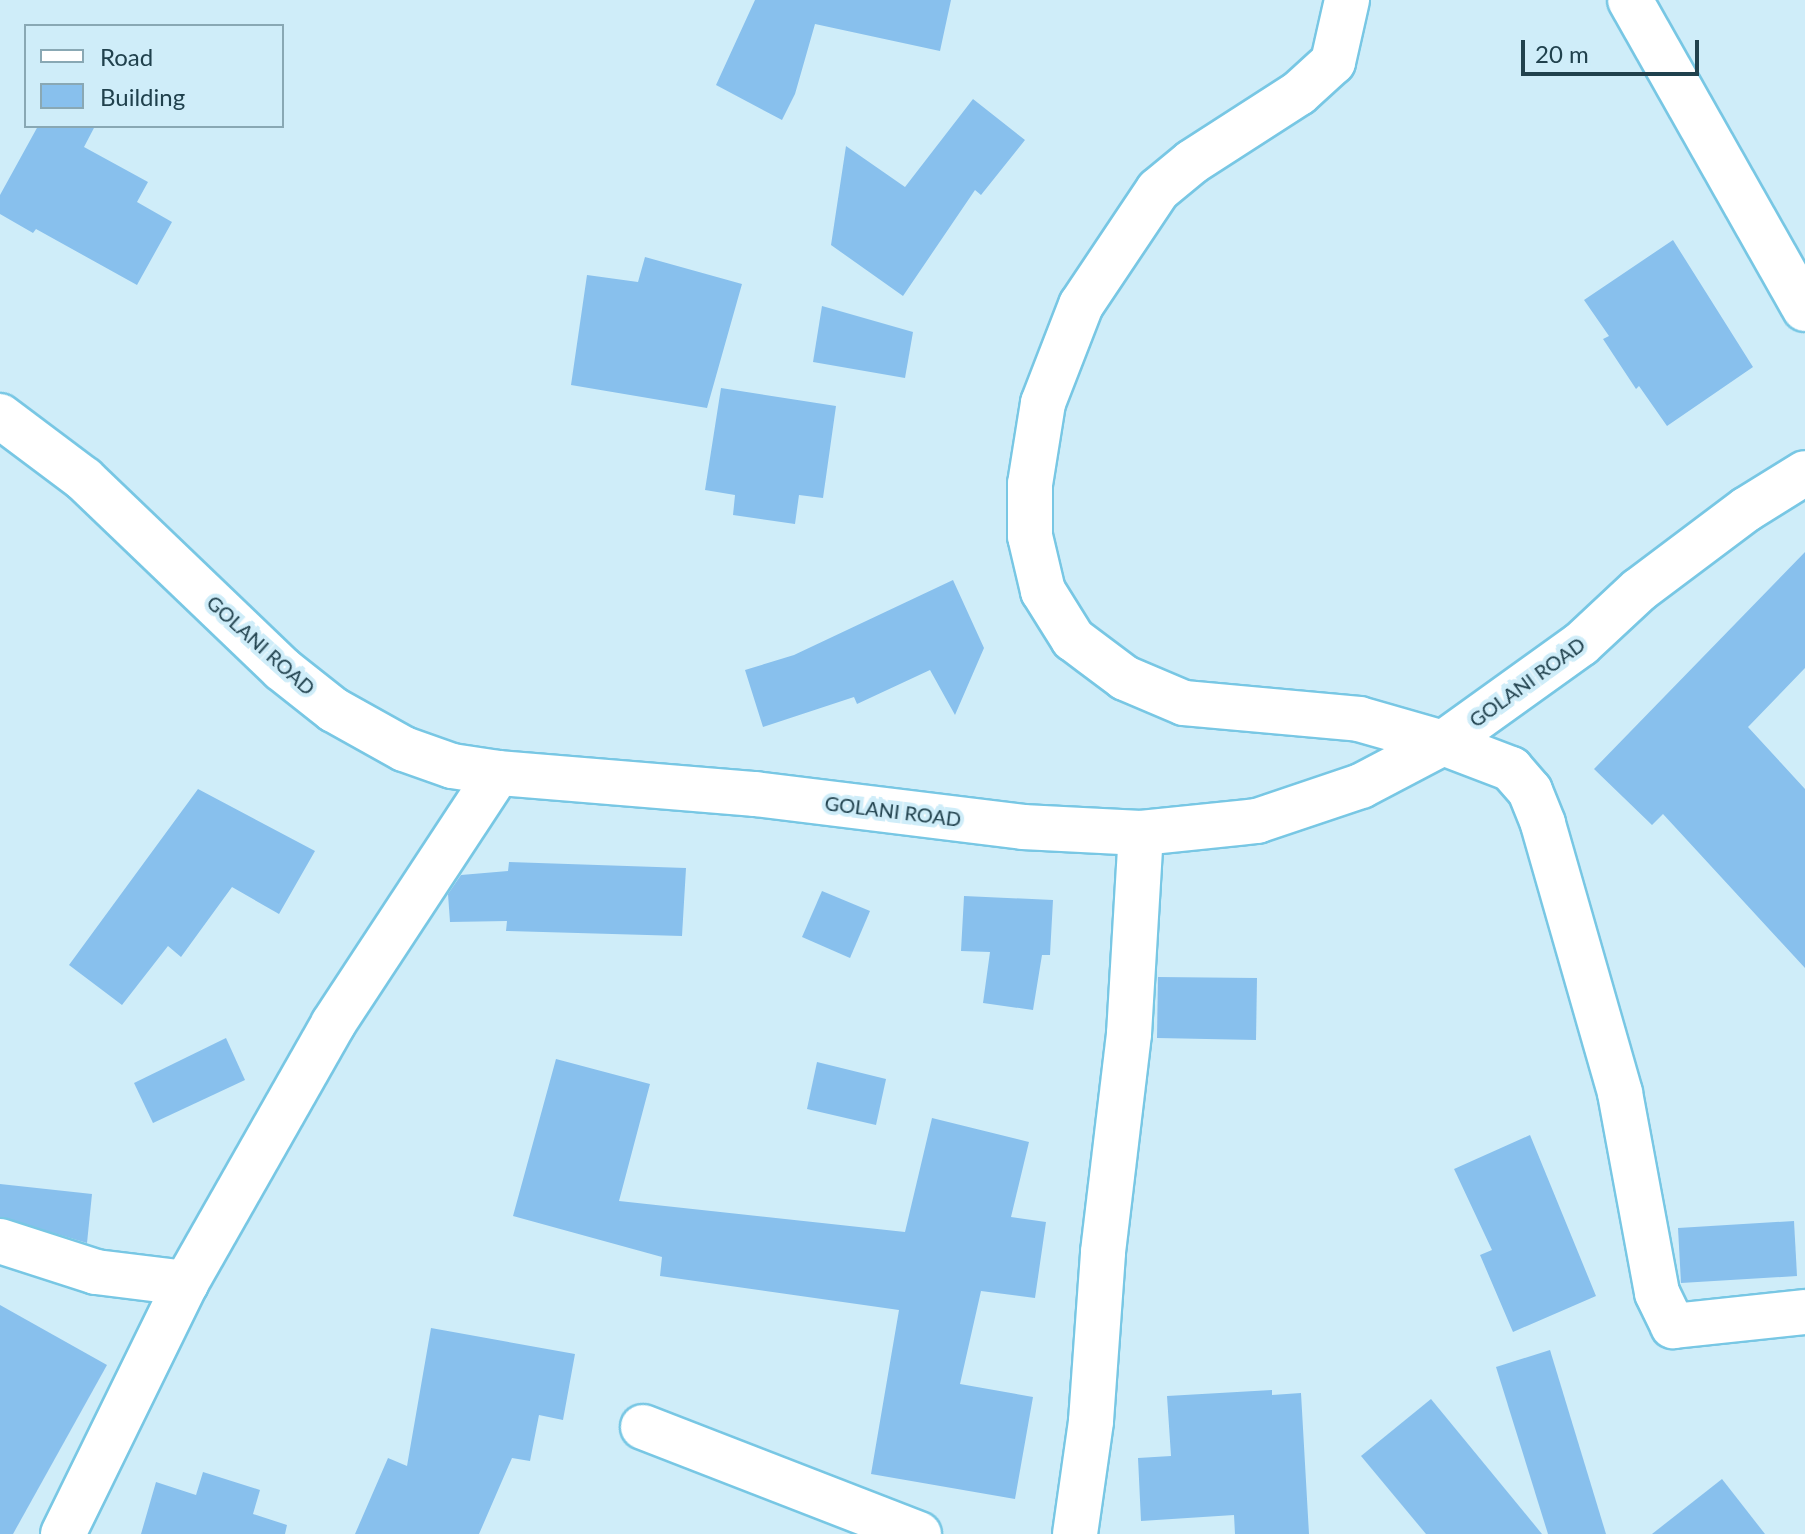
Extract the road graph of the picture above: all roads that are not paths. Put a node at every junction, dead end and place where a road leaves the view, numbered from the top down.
1 (1347, 0) edge
2 (1630, 0) edge
3 (1805, 309) edge
4 (0, 416) edge
5 (1805, 473) edge
6 (1443, 743) junction
7 (498, 773) junction
8 (1141, 833) junction
9 (0, 1241) edge
10 (186, 1283) junction
11 (1805, 1312) edge
12 (643, 1427) dead end
13 (63, 1534) edge
14 (919, 1534) edge
15 (1075, 1534) edge

1 - 6 street
2 - 3 street
4 - 7 street, GOLANI ROAD
5 - 6 street, GOLANI ROAD
6 - 8 street, GOLANI ROAD
6 - 11 street
7 - 8 street, GOLANI ROAD
7 - 10 street
8 - 15 street
9 - 10 street
10 - 13 street
12 - 14 street

